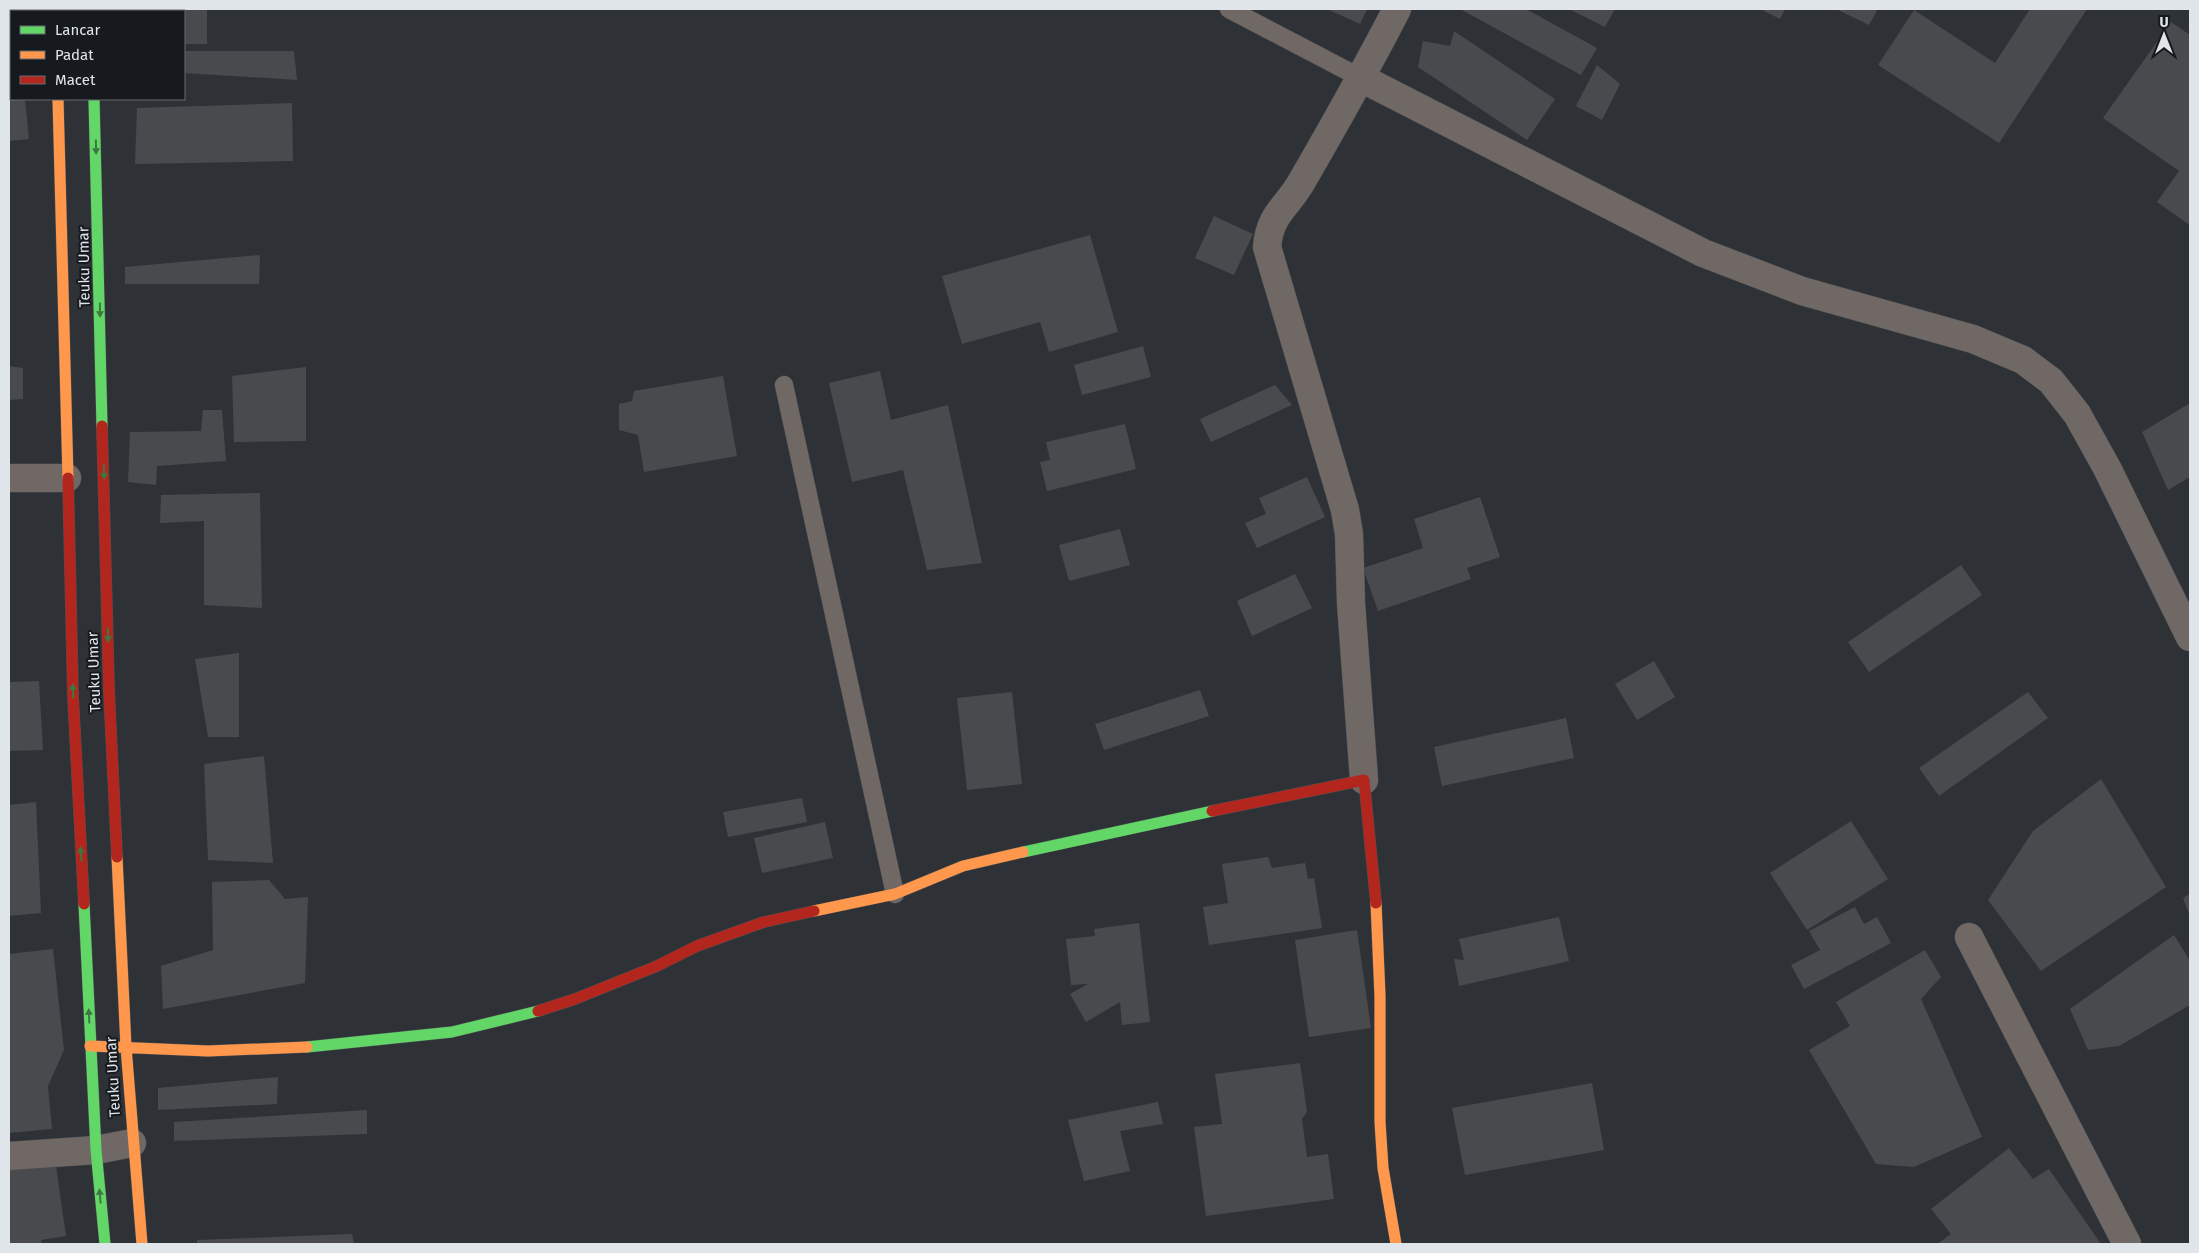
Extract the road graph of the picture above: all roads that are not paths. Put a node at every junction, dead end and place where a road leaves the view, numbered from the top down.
1 (1229, 9) edge
2 (1397, 9) edge
3 (1361, 78) junction
4 (58, 100) edge
5 (94, 100) edge
6 (784, 386) dead end
7 (9, 478) edge
8 (67, 478) junction
9 (2190, 637) edge
10 (1364, 780) junction
11 (895, 894) junction
12 (1970, 937) dead end
13 (90, 1046) junction
14 (126, 1047) junction
15 (132, 1143) junction
16 (96, 1150) junction
17 (9, 1156) edge
18 (105, 1244) edge
19 (142, 1244) edge
20 (1396, 1244) edge
21 (2127, 1244) edge

1 - 3 lane
2 - 3 street
3 - 9 street
3 - 10 street
4 - 8 main road, Teuku Umar
5 -> 14 main road, Teuku Umar
6 - 11 lane
7 - 8 street
13 -> 8 main road, Teuku Umar
10 - 11 main road
10 - 20 main road
11 - 14 main road
12 - 21 street
13 - 14 main road
13 - 16 main road, Teuku Umar
14 - 15 main road, Teuku Umar
15 - 16 street
15 - 19 main road, Teuku Umar
16 - 17 street
18 -> 16 main road, Teuku Umar

